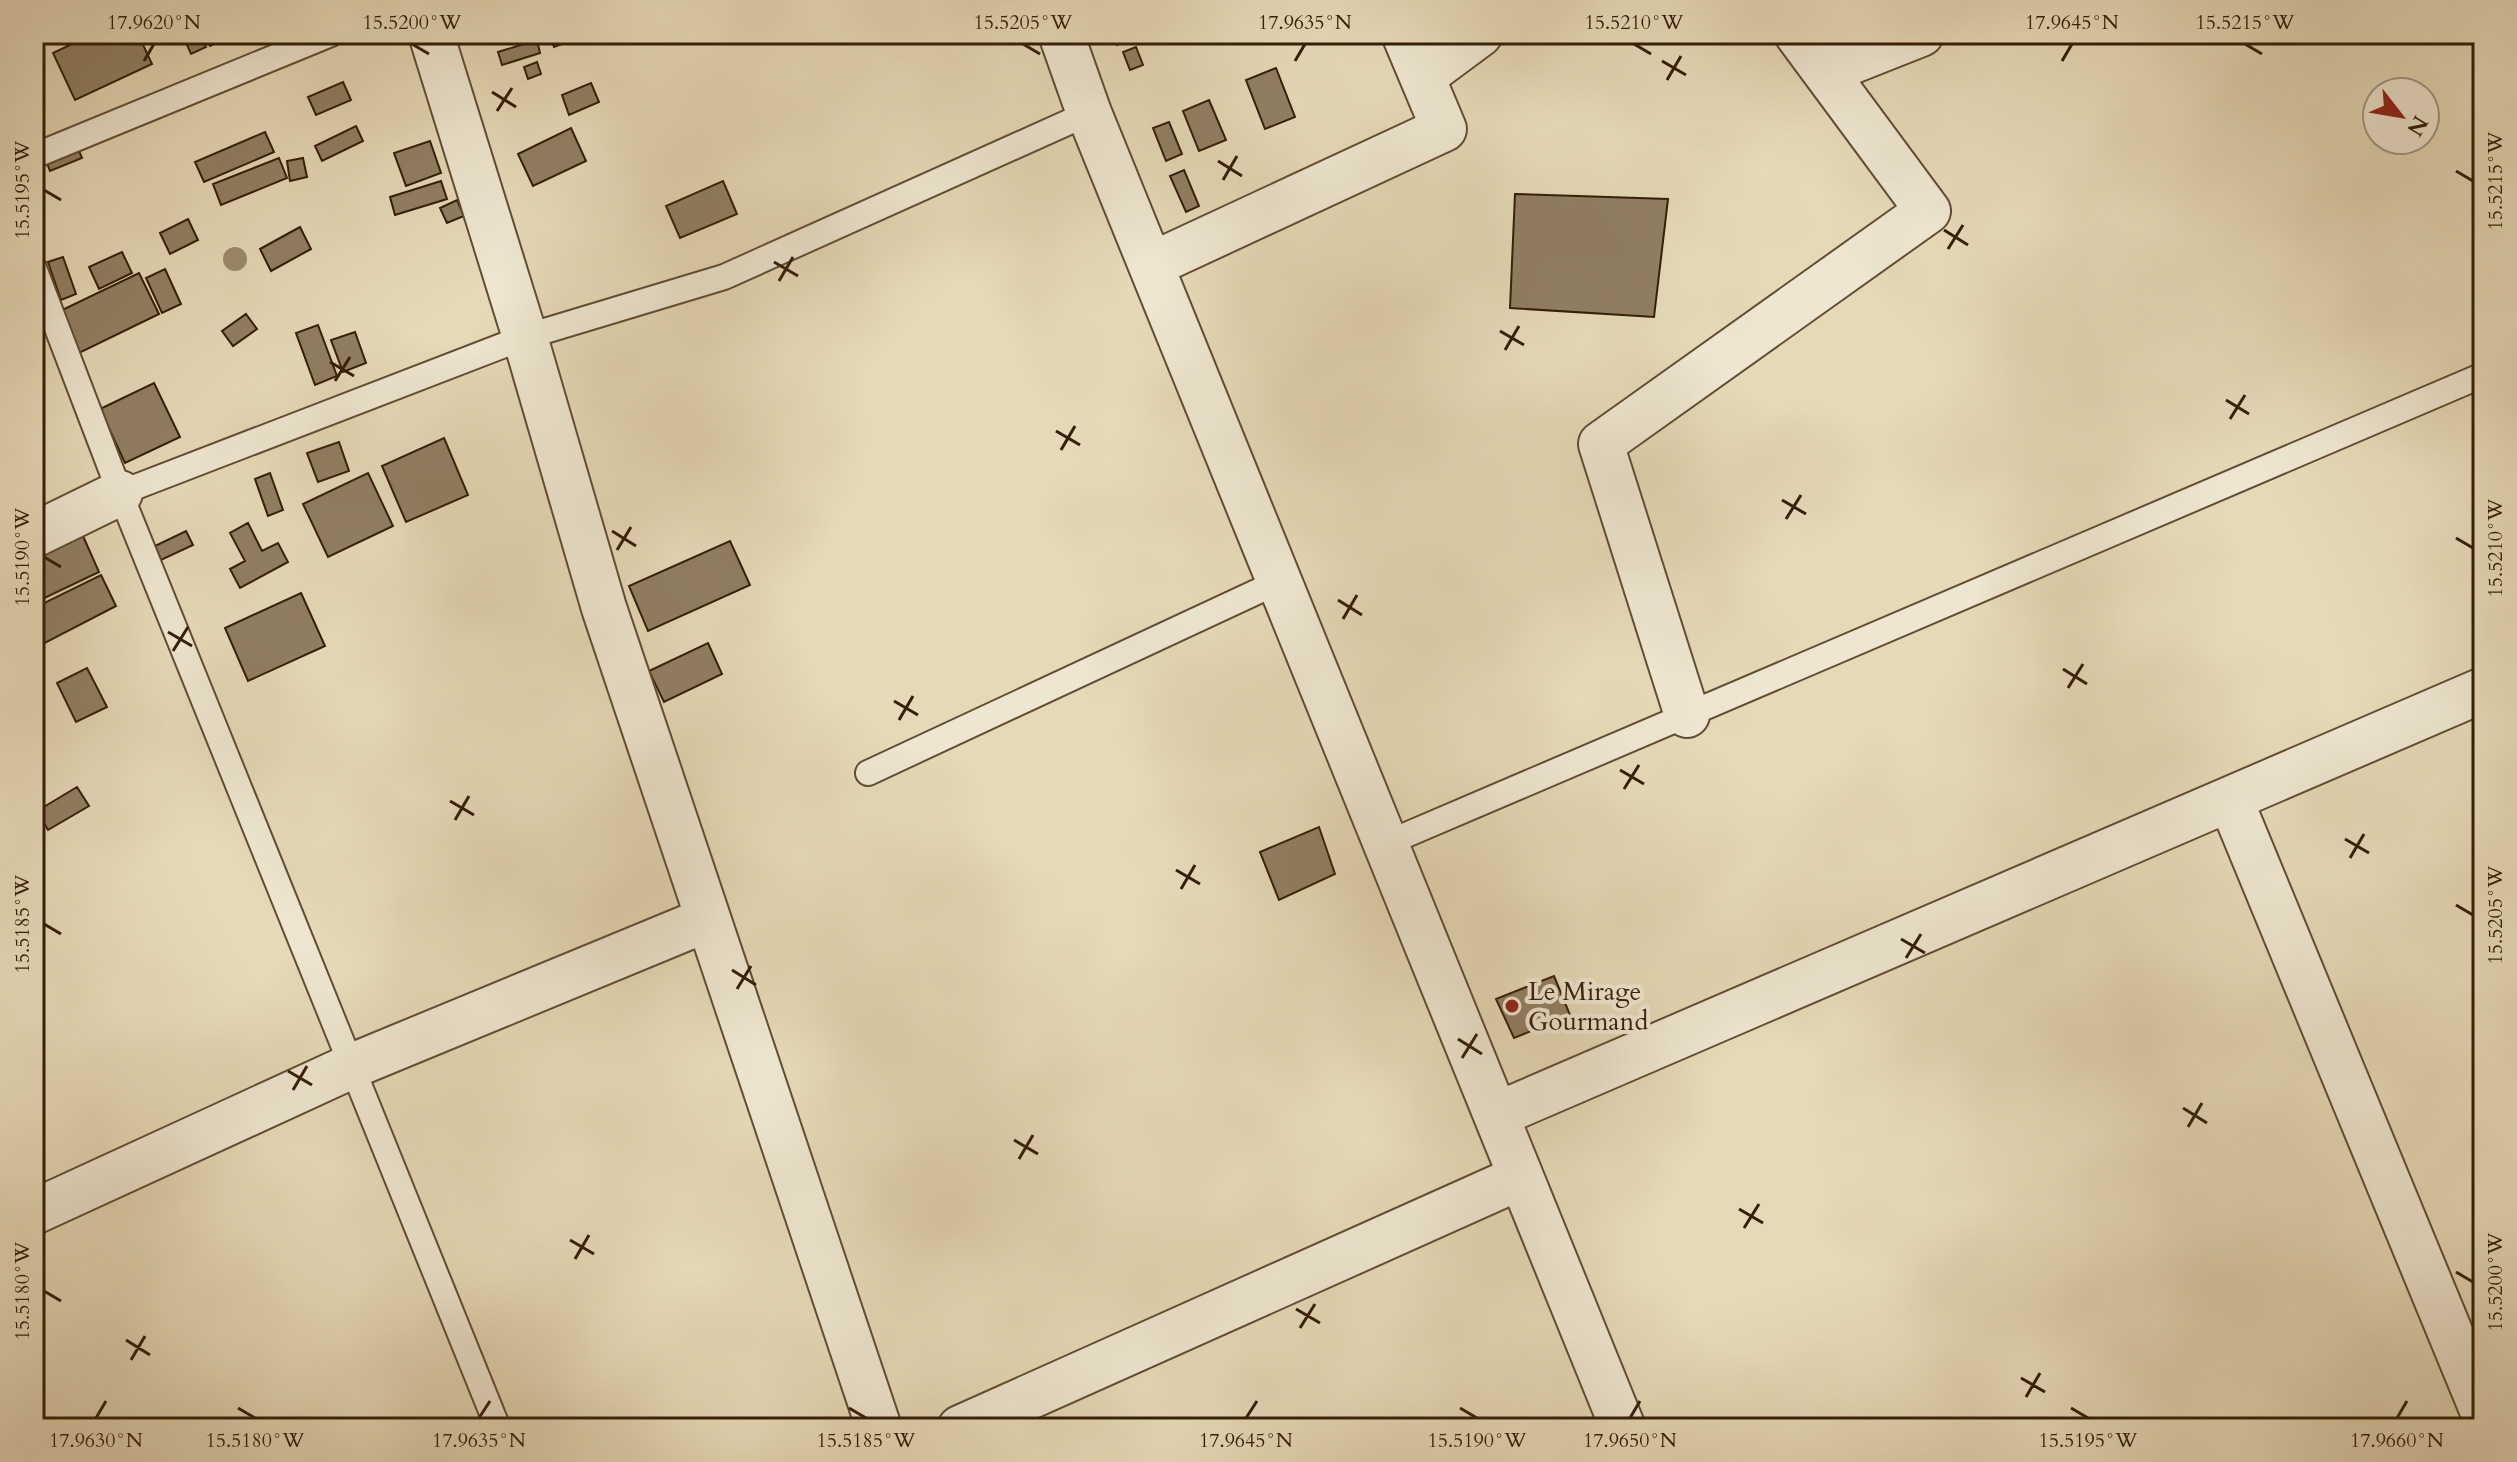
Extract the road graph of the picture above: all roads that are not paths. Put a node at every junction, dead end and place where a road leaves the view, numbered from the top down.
1 (331, 34) edge
2 (431, 34) edge
3 (1061, 34) edge
4 (1404, 34) edge
5 (1480, 34) edge
6 (1797, 34) edge
7 (1921, 34) edge
8 (1825, 72) junction
9 (1422, 77) junction
10 (1089, 113) junction
11 (34, 156) edge
12 (1151, 265) junction
13 (34, 268) edge
14 (525, 337) junction
15 (2483, 375) edge
16 (120, 493) junction
17 (34, 535) edge
18 (1280, 581) junction
19 (2483, 690) edge
20 (1687, 715) junction
21 (868, 773) dead end
22 (2230, 799) junction
23 (1385, 844) junction
24 (708, 919) junction
25 (352, 1066) junction
26 (1496, 1115) junction
27 (1521, 1177) junction
28 (34, 1212) edge
29 (2483, 1412) edge
30 (872, 1426) edge
31 (498, 1428) edge
32 (960, 1428) edge
33 (1623, 1428) edge

1 - 11 lane
2 - 14 street
3 - 10 street
4 - 9 street
5 - 9 street
6 - 8 street
7 - 8 street
8 - 20 street
9 - 12 street
10 - 12 street
10 - 14 lane
12 - 18 street
13 - 16 lane
14 - 16 lane
14 - 24 street
15 - 20 lane
16 - 17 street
16 - 25 lane
18 - 21 lane
18 - 23 street
19 - 22 street
20 - 23 lane
22 - 26 street
22 - 29 street
23 - 26 street
24 - 25 street
24 - 30 street
25 - 28 street
25 - 31 lane
26 - 27 street
27 - 32 street
27 - 33 street

